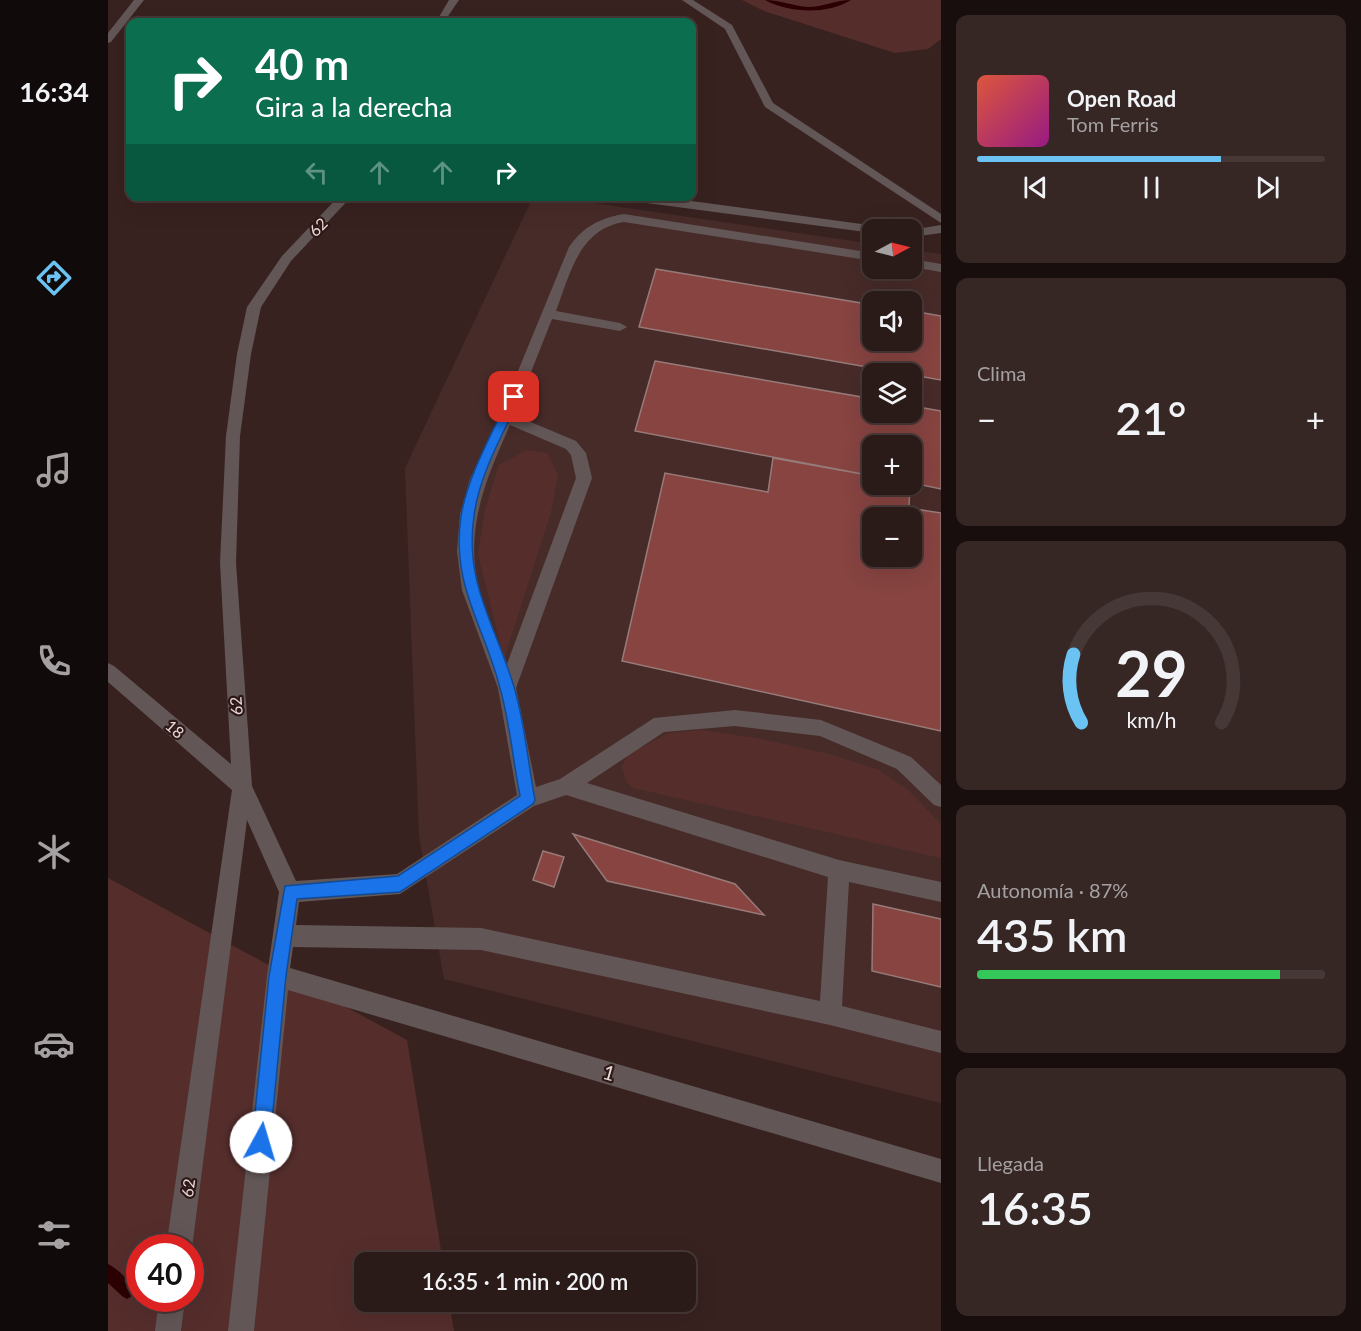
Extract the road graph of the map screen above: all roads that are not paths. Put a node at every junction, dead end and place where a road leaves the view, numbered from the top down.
1 (139, 0) edge
2 (454, 0) edge
3 (687, 0) edge
4 (443, 18) edge
5 (108, 40) edge
6 (341, 201) edge
7 (661, 201) edge
8 (941, 219) edge
9 (862, 228) edge
10 (941, 229) edge
11 (922, 232) edge
12 (862, 255) edge
13 (922, 265) edge
14 (941, 268) edge
15 (548, 314) junction
16 (620, 327) dead end
17 (506, 417) junction
18 (108, 671) edge
19 (507, 688) junction
20 (242, 786) junction
21 (566, 786) junction
22 (941, 798) edge
23 (528, 800) junction
24 (839, 870) junction
25 (290, 892) junction
26 (941, 892) edge
27 (283, 936) junction
28 (278, 976) junction
29 (831, 1014) junction
30 (941, 1042) edge
31 (941, 1171) edge
32 (181, 1234) edge
33 (170, 1312) edge
34 (168, 1331) edge
35 (241, 1331) edge

1 - 5 street
2 - 4 street
3 - 8 street
6 - 20 street, 62
7 - 9 street
10 - 11 street
12 - 15 street
13 - 14 street
15 - 16 street
15 - 17 street
17 - 19 street
17 - 19 street
18 - 20 street, 18
19 - 23 street
20 - 25 street
20 - 32 street, 62
21 - 22 street
21 - 23 street
21 - 24 street
23 - 25 street
24 - 26 street
24 - 29 street
25 - 27 street
27 - 28 street
27 - 29 street
28 - 31 street, 1
28 - 35 street
29 - 30 street
33 - 34 street

